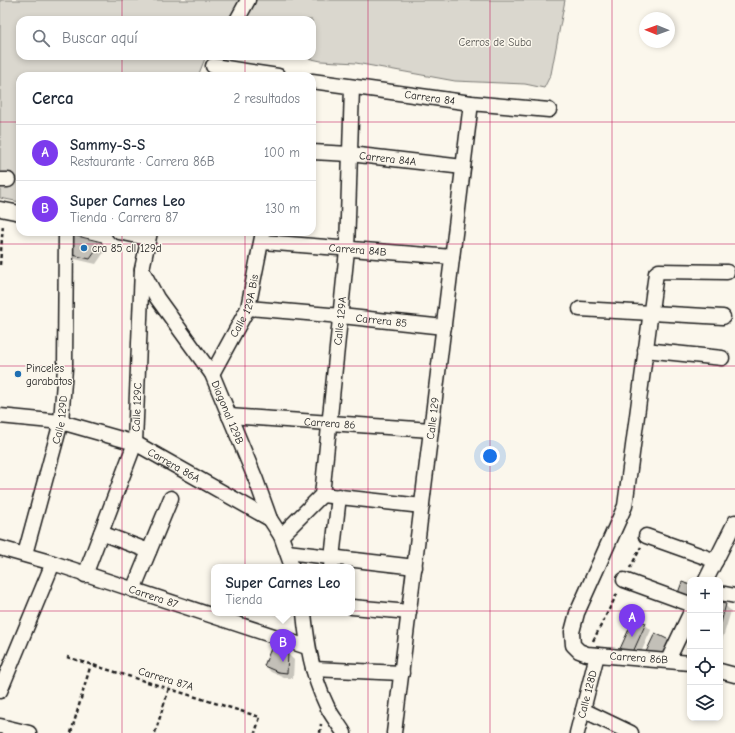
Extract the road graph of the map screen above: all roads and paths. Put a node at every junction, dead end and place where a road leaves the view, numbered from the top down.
1 (248, 0) edge
2 (239, 16) edge
3 (214, 66) edge
4 (252, 72) edge
5 (316, 82) edge
6 (352, 88) junction
7 (471, 103) junction
8 (549, 110) dead end
9 (316, 152) edge
10 (350, 154) junction
11 (463, 167) junction
12 (2, 209) edge
13 (16, 212) edge
14 (66, 236) edge
15 (148, 236) edge
16 (263, 237) edge
17 (347, 250) junction
18 (452, 257) junction
19 (0, 264) edge
20 (142, 269) junction
21 (727, 272) dead end
22 (248, 308) junction
23 (580, 309) dead end
24 (649, 313) junction
25 (341, 316) junction
26 (723, 317) dead end
27 (444, 328) junction
28 (645, 350) junction
29 (722, 358) dead end
30 (212, 374) junction
31 (0, 416) edge
32 (229, 416) junction
33 (61, 422) junction
34 (330, 422) junction
35 (431, 430) junction
36 (135, 443) junction
37 (322, 495) junction
38 (339, 496) junction
39 (171, 498) dead end
40 (422, 506) junction
41 (270, 519) junction
42 (735, 522) edge
43 (101, 533) junction
44 (282, 536) junction
45 (646, 536) joint
46 (0, 548) edge
47 (149, 551) junction
48 (287, 552) junction
49 (25, 554) junction
50 (716, 561) junction
51 (332, 562) edge
52 (53, 563) junction
53 (291, 564) edge
54 (414, 567) junction
55 (84, 575) junction
56 (708, 577) edge
57 (624, 580) junction
58 (133, 590) junction
59 (723, 594) edge
60 (735, 596) edge
61 (687, 603) edge
62 (355, 607) edge
63 (409, 612) junction
64 (211, 616) edge
65 (212, 616) edge
66 (304, 616) edge
67 (687, 620) edge
68 (307, 647) junction
69 (592, 654) junction
70 (67, 657) dead end
71 (668, 660) junction
72 (687, 663) edge
73 (91, 664) junction
74 (313, 669) junction
75 (723, 672) edge
76 (402, 673) junction
77 (735, 675) edge
78 (169, 688) junction
79 (0, 691) edge
80 (583, 710) junction
81 (0, 726) edge
82 (29, 733) edge
83 (71, 733) edge
84 (155, 733) edge
85 (255, 733) edge
86 (344, 733) edge
87 (394, 733) edge
88 (576, 733) edge
89 (631, 733) edge

1 - 2 street
3 - 4 street
5 - 6 street, Carrera 84
6 - 7 street, Carrera 84
6 - 10 street, Calle 129A
7 - 8 street, Carrera 84
7 - 11 street, Calle 129
9 - 10 street, Carrera 84A
10 - 11 street, Carrera 84A
10 - 17 street, Calle 129A
11 - 18 street, Calle 129
12 - 13 street
12 - 19 path
14 - 33 street, Calle 129D
15 - 20 street, Calle 129C
16 - 17 street, Carrera 84B
16 - 22 street, Calle 129A Bis
17 - 18 street, Carrera 84B
17 - 25 street, Calle 129A
18 - 27 street, Calle 129
20 - 30 street, Diagonal 129B
20 - 36 street, Calle 129C
21 - 24 street
22 - 25 street, Carrera 85
22 - 30 street, Calle 129A Bis
23 - 24 street
24 - 26 street
24 - 28 street
25 - 27 street, Carrera 85
25 - 34 street, Calle 129A
27 - 35 street, Calle 129
28 - 29 street
28 - 69 street
30 - 32 street, Diagonal 129B
31 - 33 street, Carrera 86A
32 - 34 street, Carrera 86
32 - 41 street, Diagonal 129B
33 - 36 street, Carrera 86A
33 - 49 street, Calle 129D
34 - 35 street, Carrera 86
34 - 37 street, Calle 129A
35 - 40 street, Calle 129
36 - 41 street, Carrera 86A
36 - 43 street, Calle 129C
37 - 38 street
37 - 44 street
38 - 40 street
38 - 51 street
39 - 47 street
40 - 54 street, Calle 129
41 - 44 street, Diagonal 129B
42 - 50 street
43 - 47 street
43 - 55 street, Calle 129C
44 - 48 street, Diagonal 129B
45 - 50 street
45 - 57 path, Calle 128D
46 - 49 street, Carrera 87
47 - 58 street
48 - 51 street
48 - 53 street, Diagonal 129B
49 - 52 street, Carrera 87
50 - 56 street
51 - 54 street
52 - 55 street, Carrera 87
52 - 79 street
54 - 63 street, Calle 129
55 - 58 street, Carrera 87
57 - 61 street
57 - 69 path, Calle 128D
58 - 64 street, Carrera 87
59 - 60 street
62 - 63 street
63 - 76 street, Calle 129
65 - 68 street, Carrera 87
66 - 68 street
67 - 71 street
68 - 74 street
69 - 71 street, Carrera 86B
69 - 80 street, Calle 128D
70 - 73 path, Carrera 87A
71 - 72 street, Carrera 86B
73 - 78 path, Carrera 87A
73 - 83 path
74 - 76 street
74 - 86 street
75 - 77 street
76 - 87 street, Calle 129
78 - 84 path
78 - 85 path, Carrera 87A
80 - 88 street, Calle 128D
80 - 89 street
81 - 82 street

